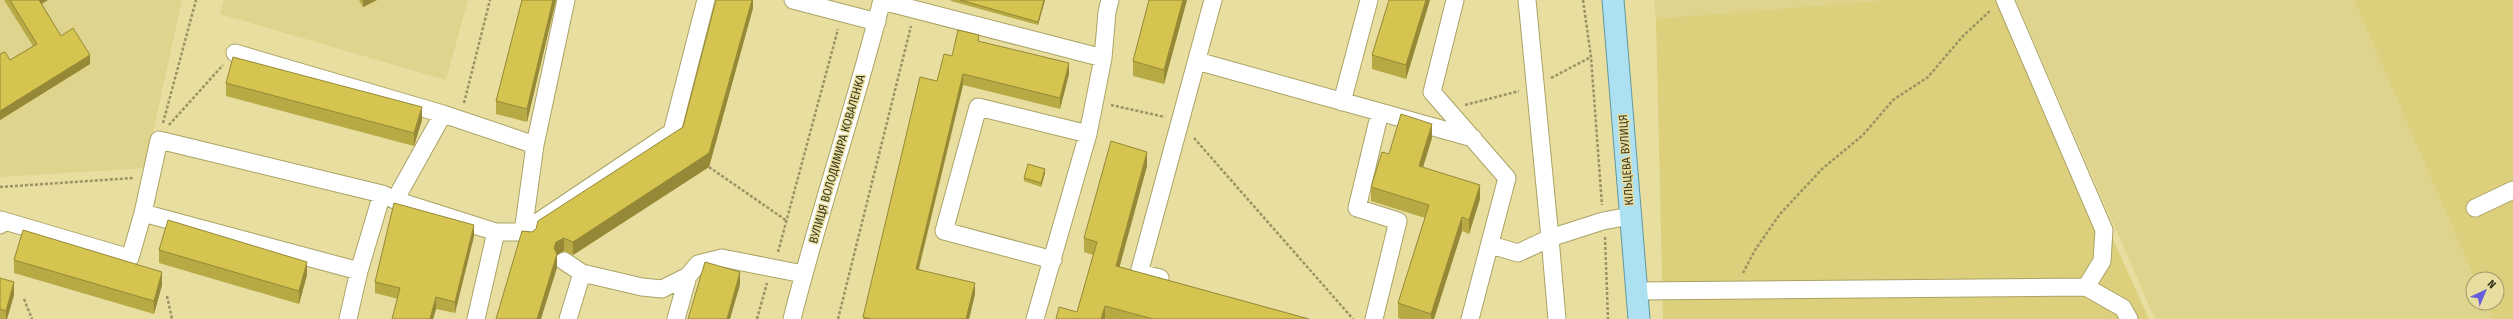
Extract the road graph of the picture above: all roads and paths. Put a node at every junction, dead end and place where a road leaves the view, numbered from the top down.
1 (196, 0) edge
2 (490, 0) edge
3 (566, 0) edge
4 (706, 0) edge
5 (793, 0) edge
6 (882, 0) edge
7 (1110, 0) edge
8 (1213, 0) edge
9 (1369, 0) edge
10 (1454, 0) edge
11 (1527, 0) edge
12 (1583, 0) edge
13 (1613, 0) edge
14 (2000, 3) edge
15 (915, 8) junction
16 (842, 13) junction
17 (877, 22) junction
18 (235, 53) joint
19 (1102, 58) junction
20 (1196, 61) junction
21 (1094, 101) junction
22 (1342, 102) junction
23 (1380, 112) junction
24 (443, 114) junction
25 (460, 119) junction
26 (1179, 120) junction
27 (1088, 134) junction
28 (160, 137) junction
29 (1473, 138) junction
30 (536, 145) junction
31 (709, 167) edge
32 (151, 177) junction
33 (0, 187) edge
34 (2513, 190) edge
35 (389, 197) junction
36 (2475, 208) dead end
37 (143, 213) junction
38 (1630, 216) junction
39 (1603, 221) junction
40 (787, 222) junction
41 (0, 225) edge
42 (496, 232) junction
43 (527, 235) junction
44 (1550, 238) junction
45 (1491, 245) junction
46 (1053, 260) junction
47 (564, 261) dead end
48 (772, 268) junction
49 (359, 271) junction
50 (582, 273) junction
51 (804, 274) junction
52 (688, 276) junction
53 (1176, 283) edge
54 (2086, 287) junction
55 (1733, 290) junction
56 (1637, 291) junction
57 (167, 296) dead end
58 (24, 299) dead end
59 (32, 319) edge
60 (172, 319) edge
61 (348, 319) edge
62 (476, 319) edge
63 (568, 319) edge
64 (676, 319) edge
65 (757, 319) edge
66 (792, 319) edge
67 (838, 319) edge
68 (1035, 319) edge
69 (1353, 319) edge
70 (1374, 319) edge
71 (1470, 319) edge
72 (1557, 319) edge
73 (1608, 319) edge
74 (1639, 319) edge
75 (2129, 319) edge

1 - 28 path
2 - 25 path
3 - 30 street
4 - 43 street
5 - 16 street
6 - 15 street
6 - 17 street, ВУЛИЦЯ ВОЛОДИМИРА КОВАЛЕНКА
7 - 19 street
8 - 20 street
9 - 22 street
10 - 29 street
11 - 44 street
12 - 39 path
13 - 38 main road, КІЛЬЦЕВА ВУЛИЦЯ
14 - 54 street
14 - 55 path
15 - 19 street
15 - 67 path
16 - 17 street
16 - 40 path
17 - 51 street, ВУЛИЦЯ ВОЛОДИМИРА КОВАЛЕНКА
18 - 24 street
18 - 28 path
19 - 21 street
20 - 22 street
20 - 26 street
21 - 26 path
21 - 27 street
22 - 23 street
23 - 29 street
23 - 70 street
24 - 25 street
24 - 35 street
25 - 30 street
26 - 53 street
26 - 69 path
27 - 46 street
27 - 46 street
28 - 32 street
28 - 35 street
29 - 45 street
30 - 43 street
31 - 40 path
32 - 33 path
32 - 37 street
34 - 36 street
35 - 42 street
35 - 49 street
37 - 41 street
37 - 49 street
38 - 39 street
38 - 56 main road, КІЛЬЦЕВА ВУЛИЦЯ
39 - 44 street
39 - 73 path
40 - 48 path
42 - 43 street
42 - 62 street
44 - 45 street
44 - 72 street
45 - 71 street
46 - 68 street
47 - 50 street
48 - 51 street
48 - 52 street
48 - 65 path
49 - 61 street
50 - 52 street
50 - 63 street
51 - 66 street, ВУЛИЦЯ ВОЛОДИМИРА КОВАЛЕНКА
52 - 64 street
54 - 55 street
54 - 75 street
55 - 56 street
56 - 74 main road, КІЛЬЦЕВА ВУЛИЦЯ
57 - 60 path
58 - 59 path

